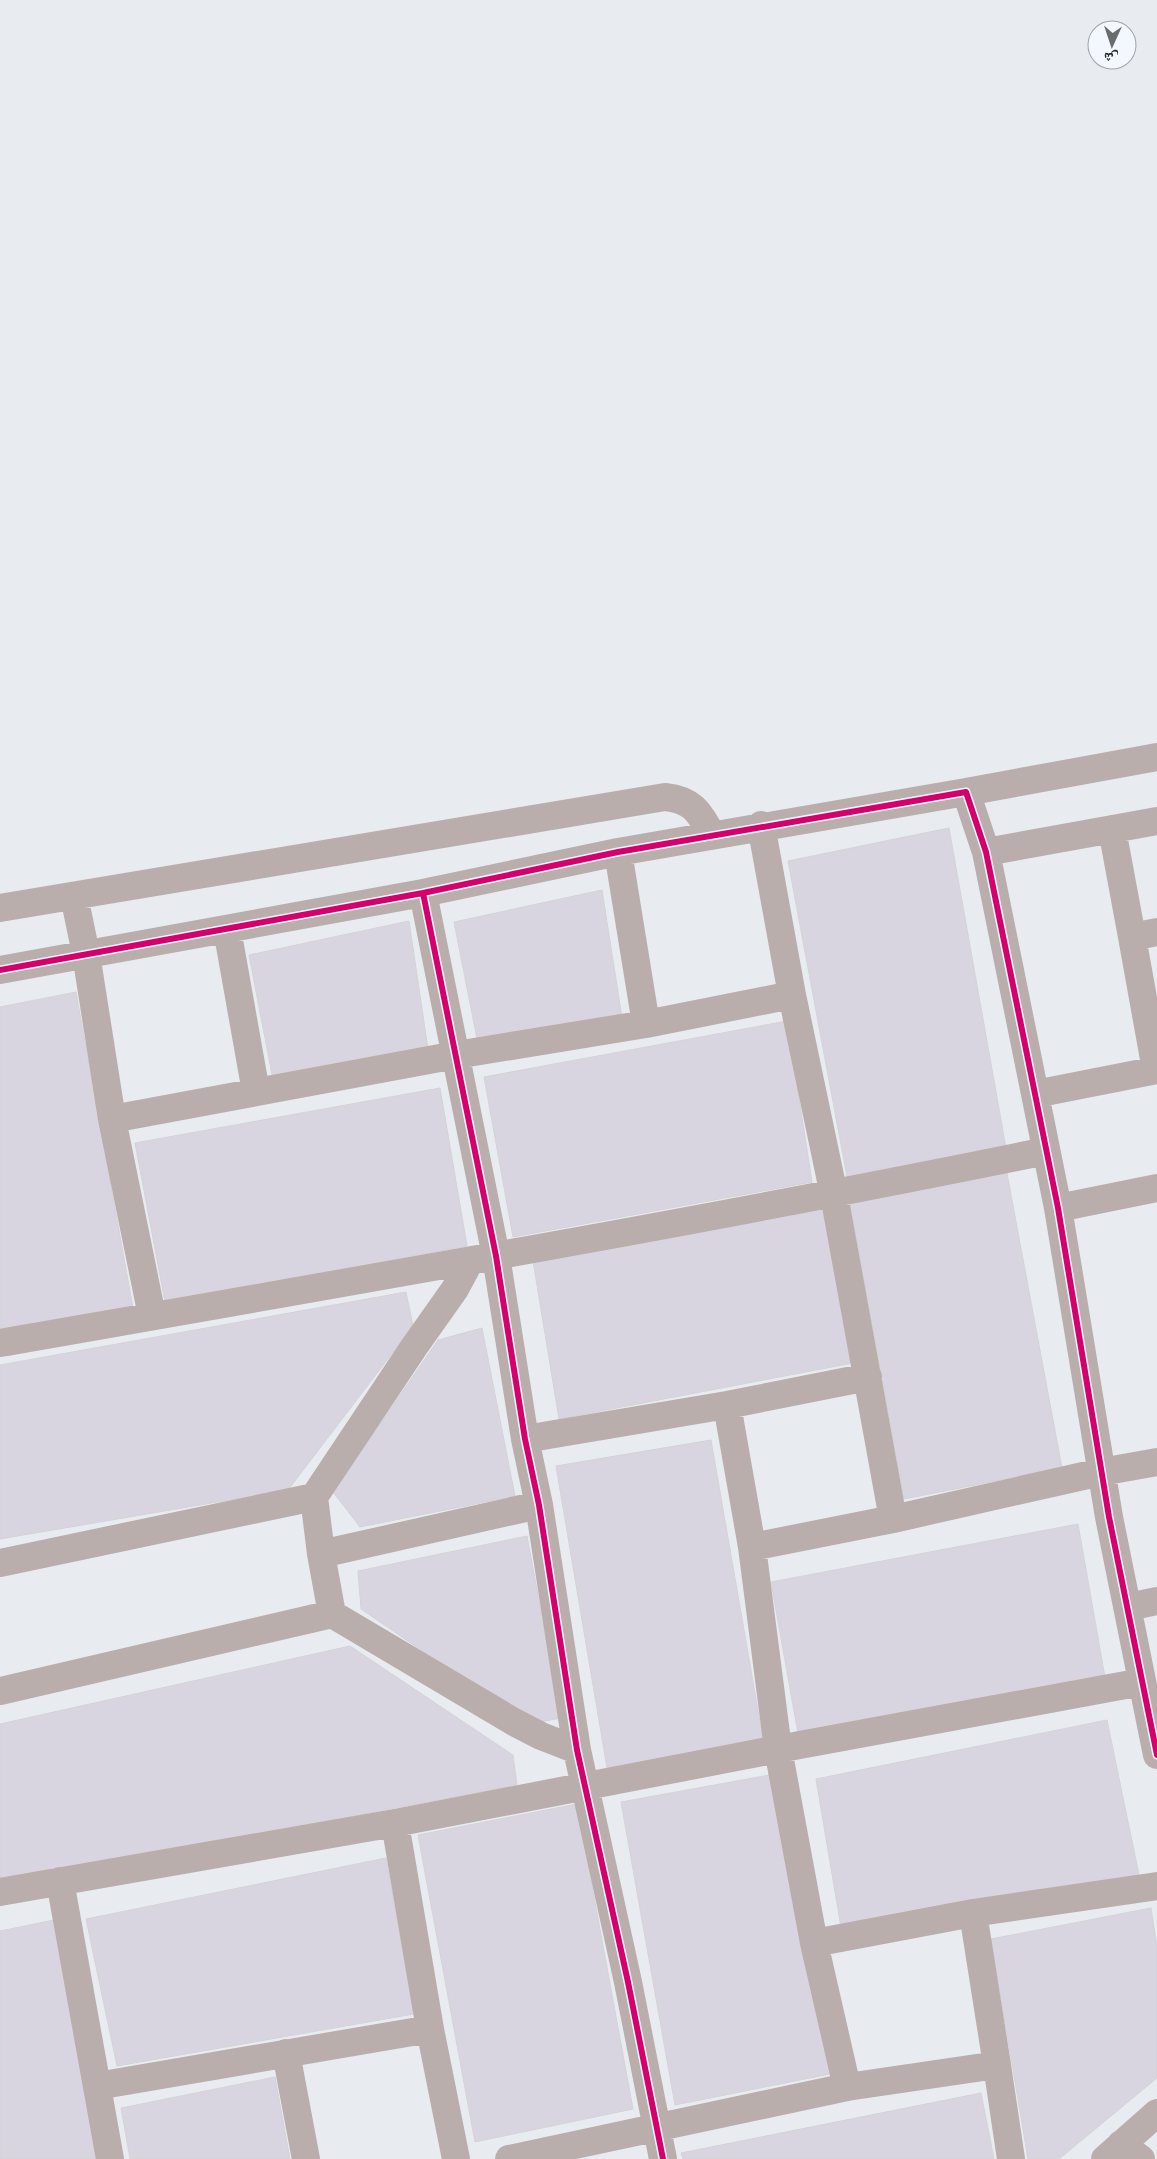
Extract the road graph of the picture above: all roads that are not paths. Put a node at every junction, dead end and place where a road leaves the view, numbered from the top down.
1 (1157, 757) edge
2 (966, 792) junction
3 (1157, 821) edge
4 (762, 826) junction
5 (1112, 829) junction
6 (712, 835) junction
7 (618, 852) junction
8 (986, 852) junction
9 (423, 893) junction
10 (74, 896) junction
11 (0, 908) edge
12 (227, 928) junction
13 (1144, 934) edge
14 (86, 954) junction
15 (0, 970) edge
16 (792, 995) junction
17 (646, 1024) junction
18 (456, 1056) junction
19 (1157, 1070) edge
20 (256, 1092) junction
21 (1035, 1094) junction
22 (112, 1119) junction
23 (1046, 1151) junction
24 (1157, 1188) edge
25 (834, 1195) junction
26 (1058, 1208) junction
27 (483, 1258) junction
28 (152, 1316) junction
29 (0, 1343) edge
30 (868, 1378) junction
31 (726, 1405) junction
32 (525, 1439) junction
33 (1157, 1462) edge
34 (1101, 1472) junction
35 (314, 1497) junction
36 (539, 1505) junction
37 (893, 1519) junction
38 (752, 1547) junction
39 (321, 1554) junction
40 (0, 1564) edge
41 (1157, 1601) edge
42 (1128, 1607) junction
43 (332, 1614) junction
44 (1142, 1682) junction
45 (0, 1691) edge
46 (778, 1749) junction
47 (578, 1750) junction
48 (1157, 1756) edge
49 (585, 1786) junction
50 (395, 1822) junction
51 (60, 1880) junction
52 (1157, 1886) edge
53 (0, 1892) edge
54 (973, 1913) junction
55 (814, 1943) junction
56 (430, 2029) junction
57 (286, 2053) junction
58 (997, 2065) junction
59 (97, 2086) junction
60 (847, 2087) junction
61 (1157, 2113) edge
62 (658, 2127) junction
63 (1122, 2154) edge
64 (110, 2159) edge
65 (306, 2159) edge
66 (456, 2159) edge
67 (509, 2159) edge
68 (663, 2159) edge
69 (1011, 2159) edge

1 - 2 street
2 - 4 street
2 - 8 street
3 - 5 street
4 - 6 street
4 - 16 street
5 - 8 street
5 - 13 street
6 - 7 street
6 - 10 street
7 - 9 street
7 - 17 street
8 - 21 street
9 - 12 street
9 - 18 street
10 - 11 street
10 - 14 street
12 - 14 street
12 - 20 street
13 - 19 street
14 - 15 street
14 - 22 street
16 - 17 street
16 - 25 street
17 - 18 street
18 - 20 street
18 - 27 street
19 - 21 street
20 - 22 street
21 - 23 street
22 - 28 street
23 - 25 street
23 - 26 street
24 - 26 street
25 - 27 street
25 - 30 street
26 - 34 street
27 - 28 street
27 - 32 street
27 - 35 street
28 - 29 street
30 - 31 street
30 - 37 street
31 - 32 street
31 - 38 street
32 - 36 street
33 - 34 street
34 - 37 street
34 - 42 street
35 - 39 street
35 - 40 street
36 - 39 street
36 - 47 street
37 - 38 street
38 - 46 street
39 - 43 street
41 - 42 street
42 - 44 street
43 - 45 street
43 - 47 street
44 - 46 street
44 - 48 street
46 - 49 street
46 - 55 street
47 - 49 street
49 - 50 street
49 - 62 street
50 - 51 street
50 - 56 street
51 - 53 street
51 - 59 street
52 - 54 street
54 - 55 street
54 - 58 street
55 - 60 street
56 - 57 street
56 - 66 street
57 - 59 street
57 - 65 street
58 - 60 street
58 - 69 street
59 - 64 street
60 - 62 street
61 - 63 street
62 - 67 street
62 - 68 street

